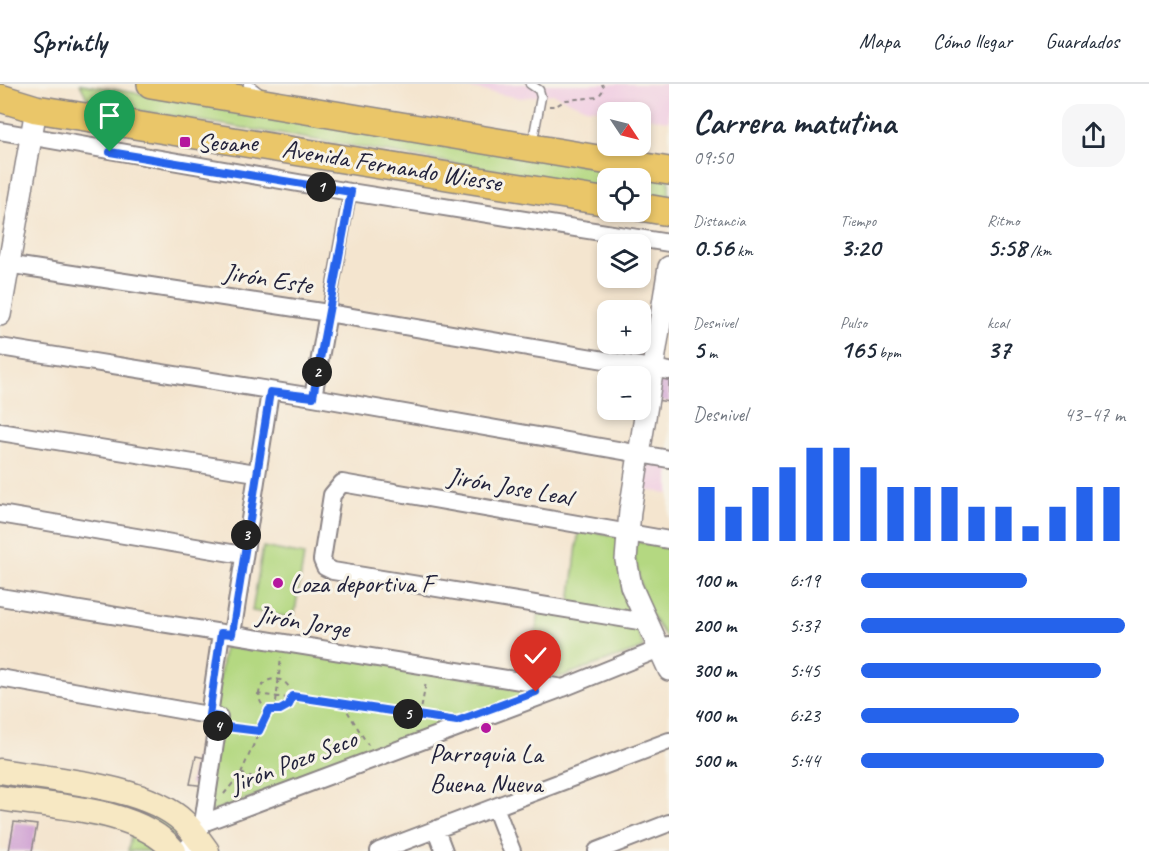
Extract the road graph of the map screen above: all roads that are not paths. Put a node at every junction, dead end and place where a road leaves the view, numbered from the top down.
1 (151, 84) edge
2 (248, 84) edge
3 (530, 84) edge
4 (0, 98) edge
5 (278, 105) junction
6 (36, 109) junction
7 (0, 131) edge
8 (30, 138) junction
9 (532, 148) junction
10 (669, 171) edge
11 (351, 192) junction
12 (597, 200) edge
13 (651, 209) edge
14 (669, 212) edge
15 (669, 243) edge
16 (4, 264) edge
17 (669, 267) edge
18 (328, 313) junction
19 (0, 315) edge
20 (0, 347) edge
21 (660, 370) edge
22 (270, 392) junction
23 (313, 397) junction
24 (0, 432) edge
25 (639, 455) junction
26 (669, 459) edge
27 (256, 473) junction
28 (0, 514) edge
29 (627, 533) junction
30 (669, 540) edge
31 (243, 555) junction
32 (0, 597) edge
33 (645, 622) junction
34 (226, 634) junction
35 (665, 647) edge
36 (669, 670) edge
37 (0, 678) edge
38 (563, 688) junction
39 (215, 720) junction
40 (669, 741) edge
41 (0, 771) edge
42 (0, 798) edge
43 (495, 807) junction
44 (669, 823) edge
45 (436, 830) junction
46 (198, 840) edge
47 (174, 851) edge
48 (380, 851) edge
49 (444, 851) edge
50 (512, 851) edge
51 (597, 851) edge

1 - 5 main road, Avenida Fernando Wiesse
2 - 5 lane
3 - 9 lane
4 - 6 main road, Avenida Fernando Wiesse
5 - 9 main road, Avenida Fernando Wiesse
6 - 8 street
6 - 12 main road, Avenida Fernando Wiesse
7 - 8 street
8 - 11 street
8 - 16 street
9 - 10 main road, Avenida Fernando Wiesse
11 - 15 street
11 - 18 street
13 - 14 main road
16 - 18 street, Jirón Este
16 - 19 street
17 - 21 street
18 - 21 street, Jirón Este
18 - 23 street
20 - 22 street
21 - 25 street
22 - 23 street
22 - 27 street
23 - 25 street
24 - 27 street
25 - 26 street
25 - 29 street
27 - 31 street
28 - 31 street
29 - 30 street, Jirón Jose Leal
29 - 33 street
29 - 33 street, Jirón Jose Leal
31 - 34 street
32 - 34 street, Jirón Jorge
33 - 35 street
34 - 38 street, Jirón Jorge
34 - 39 street
35 - 36 street
35 - 38 street, Jirón Pozo Seco
37 - 39 street
38 - 46 street, Jirón Pozo Seco
39 - 46 street
40 - 43 street
41 - 46 main road
42 - 47 main road
43 - 45 street
43 - 50 street
44 - 51 street
45 - 48 street
45 - 49 street

